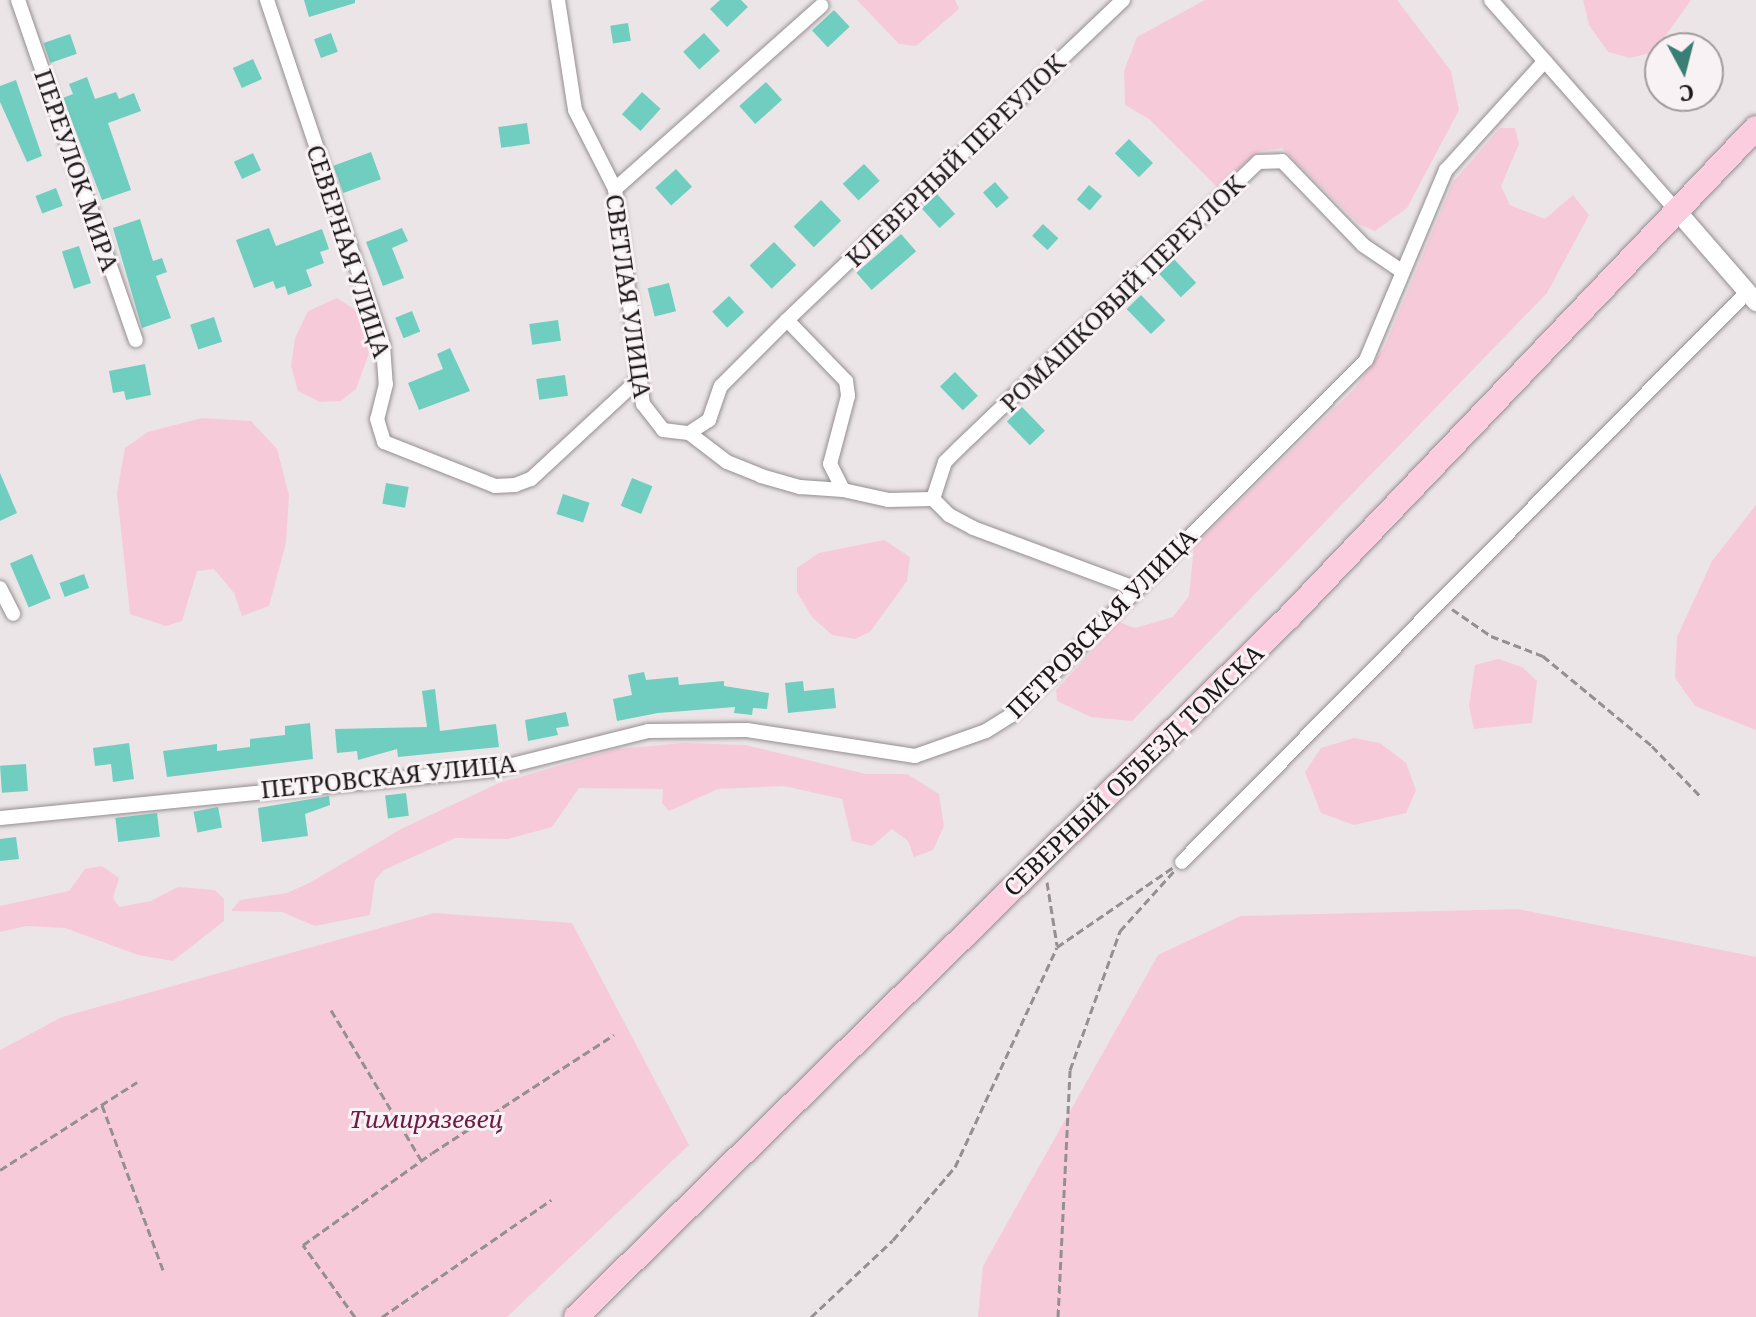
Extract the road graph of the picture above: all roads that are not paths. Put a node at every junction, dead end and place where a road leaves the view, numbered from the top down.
1 (18, 0) edge
2 (267, 0) edge
3 (558, 0) edge
4 (1123, 0) edge
5 (1491, 0) edge
6 (821, 6) dead end
7 (1545, 61) junction
8 (1756, 128) edge
9 (615, 189) junction
10 (1677, 211) junction
11 (1403, 272) junction
12 (1751, 298) edge
13 (787, 320) junction
14 (136, 340) dead end
15 (639, 379) junction
16 (689, 433) junction
17 (843, 490) junction
18 (933, 499) junction
19 (0, 588) edge
20 (1134, 588) junction
21 (13, 614) dead end
22 (0, 818) edge
23 (1182, 862) road end
24 (576, 1317) edge

1 - 14 street, ПЕРЕУЛОК МИРА
2 - 15 street, СЕВЕРНАЯ УЛИЦА
3 - 9 street, СВЕТЛАЯ УЛИЦА
4 - 13 street, КЛЕВЕРНЫЙ ПЕРЕУЛОК
5 - 7 street
6 - 9 street
7 - 10 street
7 - 11 street, ПЕТРОВСКАЯ УЛИЦА
8 - 10 main road, СЕВЕРНЫЙ ОБЪЕЗД ТОМСКА
9 - 15 street, СВЕТЛАЯ УЛИЦА
10 - 12 street
10 - 24 main road, СЕВЕРНЫЙ ОБЪЕЗД ТОМСКА
11 - 18 street, РОМАШКОВЫЙ ПЕРЕУЛОК
11 - 20 street, ПЕТРОВСКАЯ УЛИЦА
12 - 23 street
13 - 16 street
13 - 17 street
15 - 16 street, СВЕТЛАЯ УЛИЦА
16 - 17 street, СВЕТЛАЯ УЛИЦА
17 - 18 street
18 - 20 street
19 - 21 street
20 - 22 street, ПЕТРОВСКАЯ УЛИЦА

